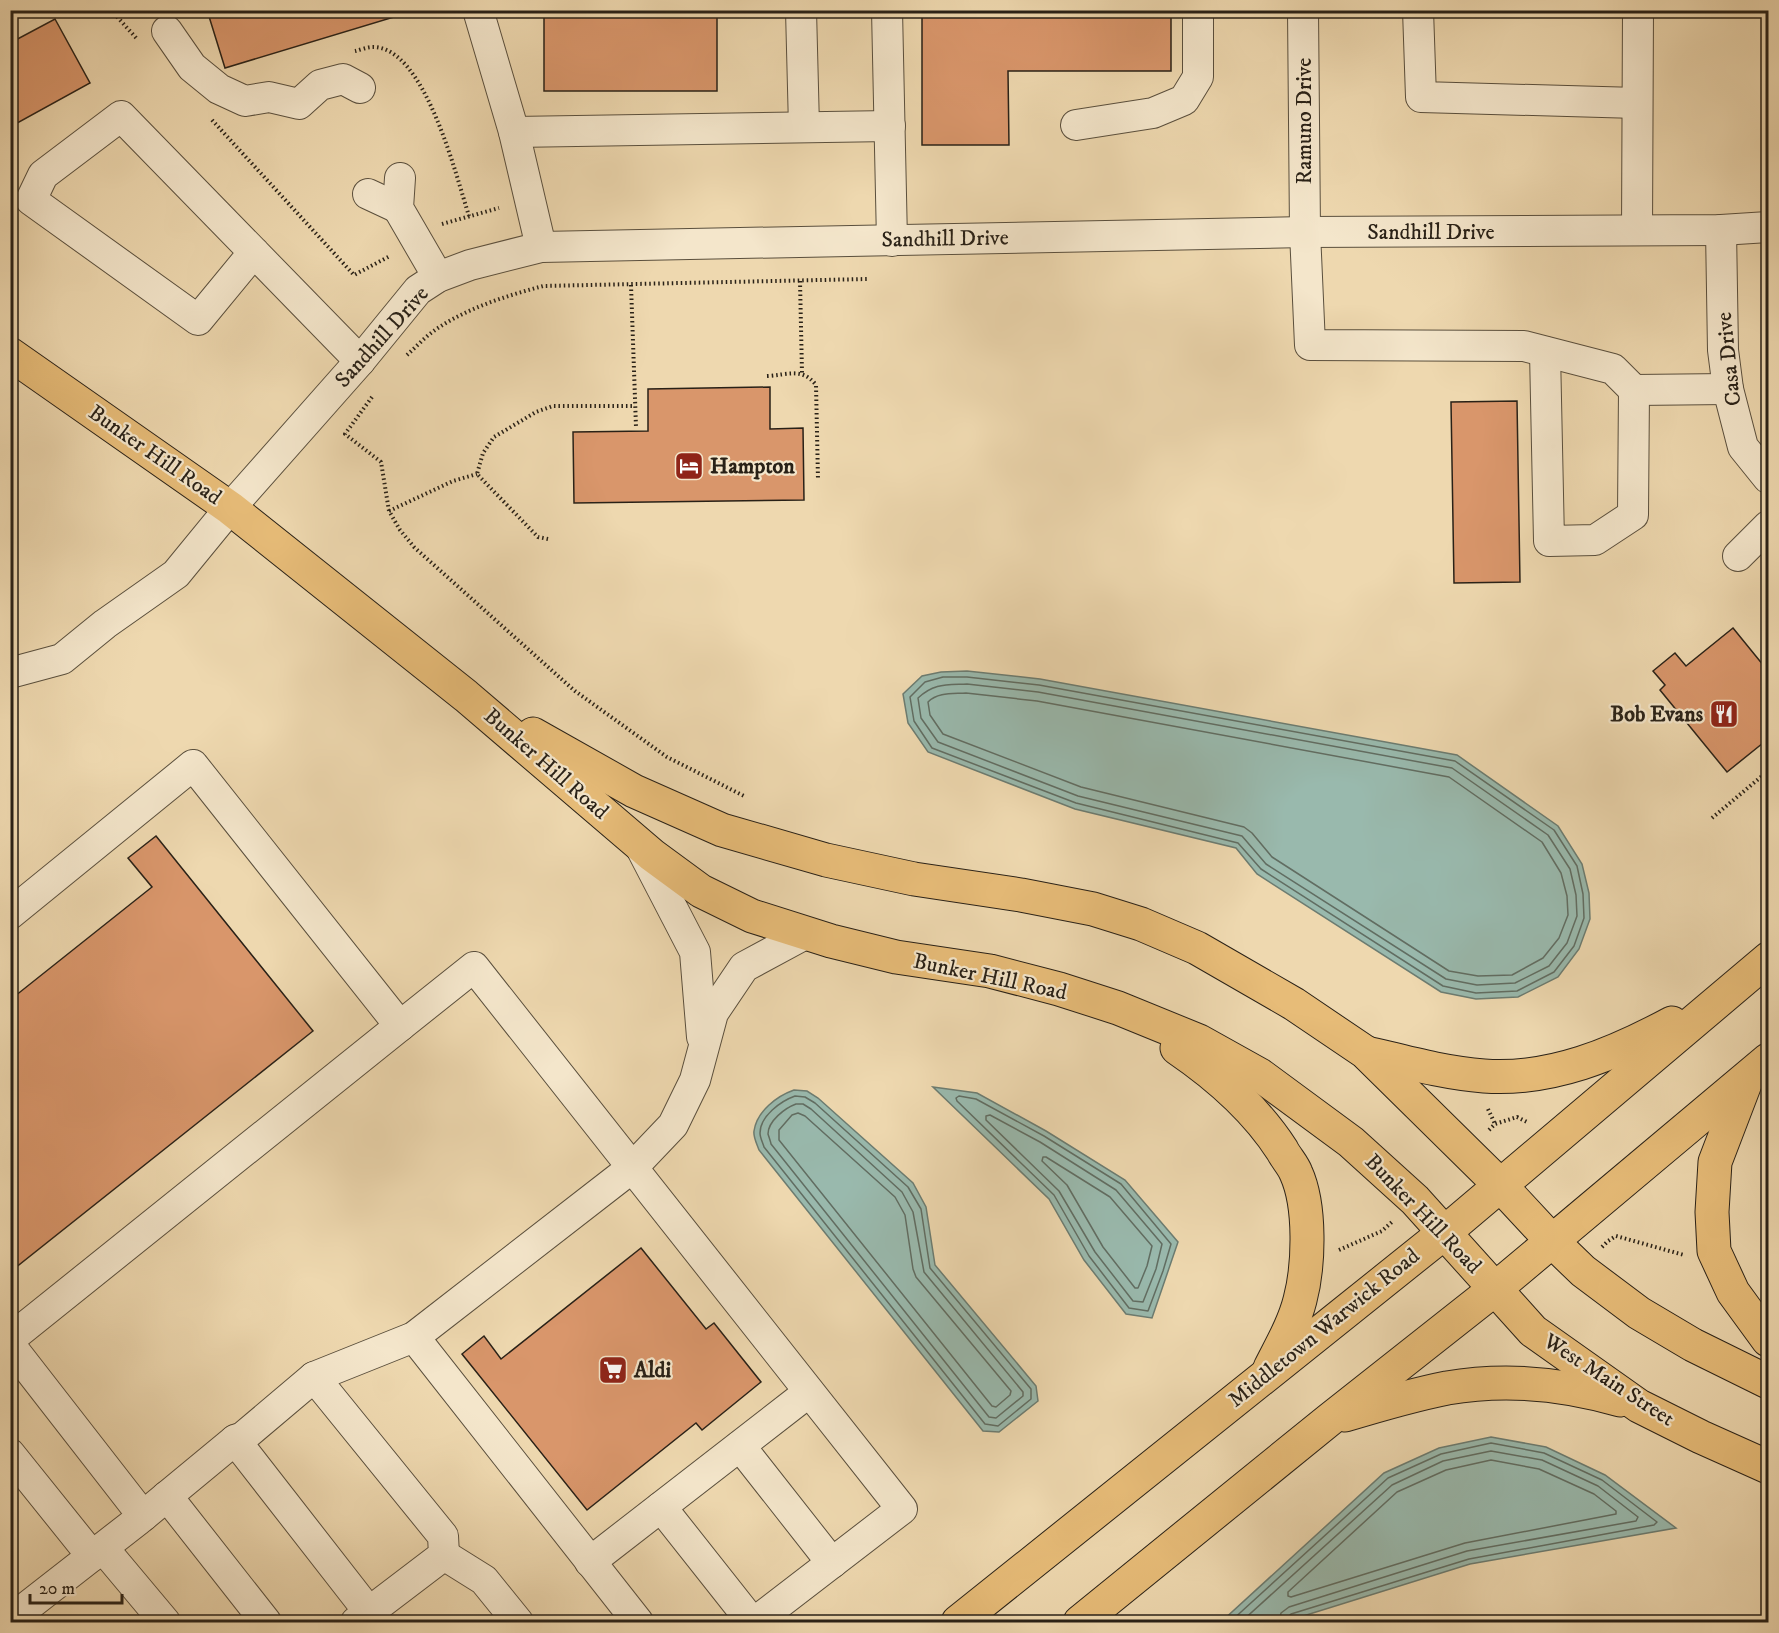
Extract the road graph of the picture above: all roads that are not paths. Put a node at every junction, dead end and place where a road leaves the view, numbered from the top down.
1 (478, 10) edge
2 (801, 10) edge
3 (887, 10) edge
4 (1198, 10) edge
5 (1303, 10) edge
6 (1418, 10) edge
7 (1638, 10) edge
8 (155, 38) road end
9 (360, 88) dead end
10 (1637, 103) junction
11 (1076, 125) dead end
12 (890, 126) junction
13 (804, 127) junction
14 (514, 132) junction
15 (400, 178) dead end
16 (368, 194) dead end
17 (398, 208) junction
18 (1768, 227) edge
19 (1637, 230) junction
20 (1721, 230) junction
21 (1305, 232) junction
22 (892, 240) junction
23 (541, 247) junction
24 (254, 252) junction
25 (438, 277) junction
26 (1545, 352) junction
27 (10, 354) edge
28 (360, 361) junction
29 (1728, 388) junction
30 (1634, 390) junction
31 (1768, 478) edge
32 (230, 508) junction
33 (1768, 526) edge
34 (1738, 556) dead end
35 (10, 673) edge
36 (466, 696) junction
37 (638, 844) junction
38 (13, 906) edge
39 (807, 933) junction
40 (1768, 959) edge
41 (1729, 993) junction
42 (1119, 1008) junction
43 (400, 1026) junction
44 (703, 1049) junction
45 (1365, 1052) junction
46 (1757, 1070) edge
47 (633, 1167) junction
48 (1500, 1185) junction
49 (1444, 1233) junction
50 (1552, 1242) junction
51 (1495, 1289) junction
52 (414, 1337) junction
53 (10, 1339) edge
54 (1768, 1340) edge
55 (10, 1345) edge
56 (1267, 1374) junction
57 (314, 1377) junction
58 (1768, 1382) edge
59 (809, 1392) junction
60 (1640, 1406) junction
61 (1329, 1420) junction
62 (235, 1440) junction
63 (740, 1446) junction
64 (10, 1454) edge
65 (1768, 1467) edge
66 (167, 1496) junction
67 (661, 1507) junction
68 (143, 1516) junction
69 (98, 1552) junction
70 (444, 1555) junction
71 (590, 1563) junction
72 (832, 1563) junction
73 (363, 1618) edge
74 (10, 1620) edge
75 (165, 1623) edge
76 (266, 1623) edge
77 (518, 1623) edge
78 (638, 1623) edge
79 (754, 1623) edge
80 (958, 1623) edge
81 (1080, 1623) edge

1 - 14 street
2 - 13 street
3 - 12 street
4 - 11 street
5 - 21 street, Ramuno Drive
6 - 10 street
7 - 10 street
8 - 9 street
10 - 19 street
12 - 13 street
12 - 22 street
13 - 14 street
14 - 23 street
15 - 17 street
16 - 17 street
17 - 25 street
18 - 20 street, Sandhill Drive
19 - 20 street, Sandhill Drive
19 - 21 street, Sandhill Drive
20 - 29 street, Casa Drive
21 - 22 street, Sandhill Drive
21 - 26 street, Ramuno Drive
22 - 23 street, Sandhill Drive
23 - 25 street, Sandhill Drive
24 - 24 street
24 - 28 street
25 - 28 street, Sandhill Drive
26 - 30 street
26 - 30 street
27 - 32 main road, Bunker Hill Road
28 - 32 street, Sandhill Drive
29 - 30 street
29 - 31 street, Casa Drive
32 - 35 street, Sandhill Drive
32 - 36 main road, Bunker Hill Road
33 - 34 street
36 - 37 main road, Bunker Hill Road
36 - 45 main road, Bunker Hill Road
37 - 39 main road, Bunker Hill Road
37 - 44 street
38 - 43 street
39 - 42 main road, Bunker Hill Road
39 - 44 street
40 - 41 main road, Middletown Warwick Road
41 - 45 main road
41 - 48 main road, Middletown Warwick Road
42 - 49 main road, Bunker Hill Road
42 - 56 main road
43 - 47 street
43 - 53 street
44 - 47 street
45 - 48 main road, Bunker Hill Road
46 - 50 main road
46 - 54 main road
47 - 52 street
47 - 59 street
48 - 49 main road, Middletown Warwick Road
48 - 50 main road
49 - 51 main road, Bunker Hill Road
49 - 56 main road, Middletown Warwick Road
50 - 51 main road
50 - 58 main road
51 - 60 main road, West Main Street
51 - 61 main road
52 - 57 street
52 - 71 street
55 - 68 street
56 - 80 main road, Middletown Warwick Road
57 - 62 street
57 - 70 street
59 - 63 street
59 - 72 street
60 - 61 main road
60 - 65 main road, West Main Street
61 - 81 main road
62 - 66 street
62 - 73 street
63 - 67 street
63 - 72 street
64 - 69 street
66 - 68 street
66 - 76 street
67 - 71 street
67 - 79 street
68 - 69 street
69 - 74 street
69 - 75 street
70 - 73 street
70 - 77 street
71 - 78 street
72 - 79 street

